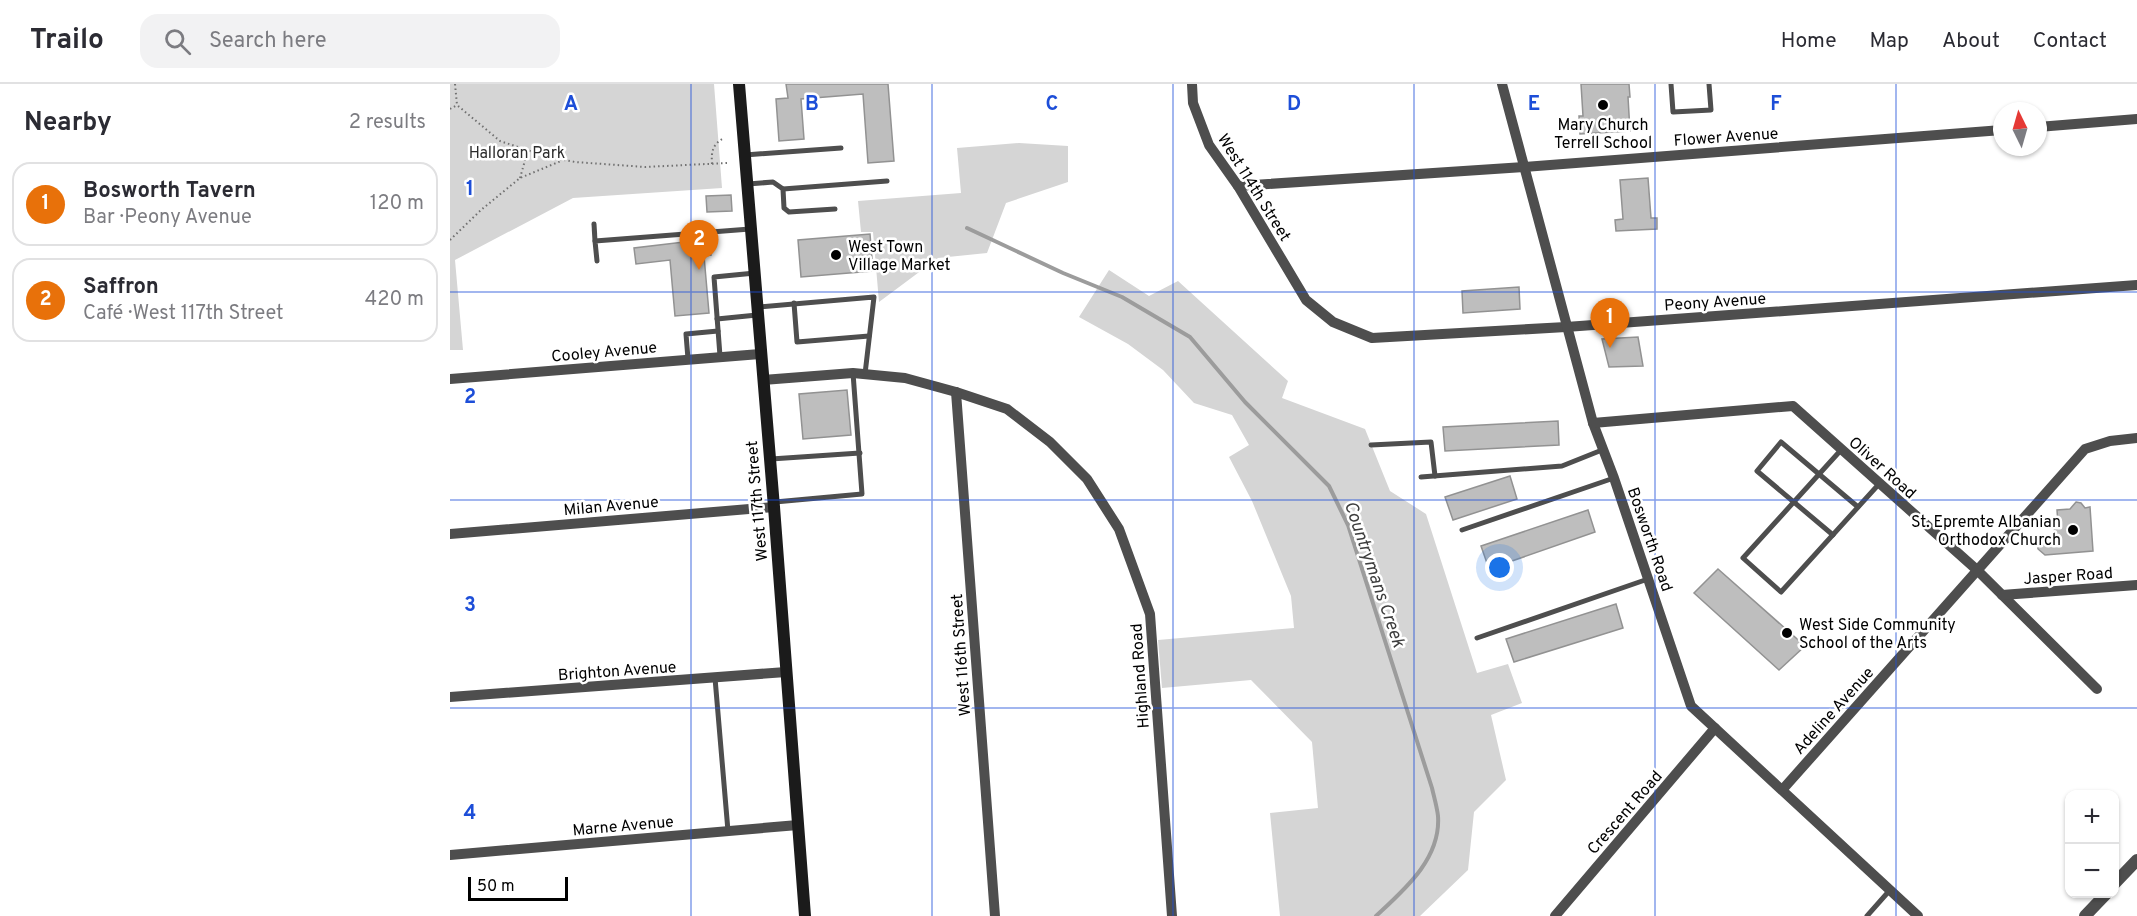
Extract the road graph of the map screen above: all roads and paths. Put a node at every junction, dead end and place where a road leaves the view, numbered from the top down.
1 (455, 84) edge
2 (739, 84) edge
3 (1192, 84) edge
4 (1502, 84) edge
5 (1671, 84) edge
6 (1709, 84) edge
7 (457, 105) junction
8 (450, 109) edge
9 (2137, 119) edge
10 (2047, 126) edge
11 (1993, 130) edge
12 (724, 138) dead end
13 (841, 148) dead end
14 (528, 150) junction
15 (745, 155) junction
16 (562, 160) junction
17 (727, 163) dead end
18 (712, 164) junction
19 (1524, 167) junction
20 (520, 178) junction
21 (887, 181) dead end
22 (748, 184) junction
23 (1238, 186) junction
24 (783, 189) junction
25 (835, 209) dead end
26 (594, 224) dead end
27 (752, 228) junction
28 (450, 240) edge
29 (595, 241) junction
30 (597, 261) dead end
31 (755, 273) junction
32 (2137, 285) edge
33 (1306, 300) joint
34 (794, 303) junction
35 (758, 311) junction
36 (717, 319) junction
37 (1566, 327) junction
38 (718, 331) junction
39 (869, 336) junction
40 (760, 354) junction
41 (720, 356) junction
42 (688, 359) junction
43 (853, 373) junction
44 (865, 374) junction
45 (450, 379) edge
46 (763, 380) junction
47 (956, 392) junction
48 (1593, 423) junction
49 (2137, 438) edge
50 (1371, 444) dead end
51 (1602, 450) junction
52 (1841, 450) junction
53 (860, 453) junction
54 (770, 460) junction
55 (1819, 474) junction
56 (1435, 476) junction
57 (1421, 477) dead end
58 (1614, 478) junction
59 (1879, 484) junction
60 (1794, 502) junction
61 (774, 505) junction
62 (1858, 507) junction
63 (1462, 530) dead end
64 (450, 534) edge
65 (1833, 535) junction
66 (1977, 570) junction
67 (1648, 579) junction
68 (2137, 585) edge
69 (2002, 595) junction
70 (1477, 638) dead end
71 (786, 672) junction
72 (715, 677) junction
73 (2097, 689) dead end
74 (450, 697) edge
75 (1715, 728) junction
76 (1783, 789) junction
77 (798, 825) junction
78 (728, 831) junction
79 (450, 855) edge
80 (2137, 861) edge
81 (2119, 880) edge
82 (1890, 890) junction
83 (2102, 898) edge
84 (804, 916) edge
85 (995, 916) edge
86 (1172, 916) edge
87 (1555, 916) edge
88 (1867, 916) edge
89 (1918, 916) edge
90 (2085, 916) edge

1 - 7 path
2 - 15 main road, West 117th Street
3 - 23 street, West 114th Street
4 - 19 street, Bosworth Road
5 - 6 lane
7 - 8 path
7 - 14 path
9 - 10 street
11 - 19 street, Flower Avenue
12 - 18 path
13 - 15 lane
14 - 16 path
14 - 20 path
15 - 22 main road, West 117th Street
16 - 18 path
16 - 20 path
17 - 18 path
19 - 23 street, Flower Avenue
19 - 37 street, Bosworth Road
20 - 28 path
21 - 24 lane
22 - 24 lane
22 - 27 main road, West 117th Street
23 - 33 street, West 114th Street
24 - 25 lane
26 - 29 lane
27 - 29 lane
27 - 31 main road, West 117th Street
29 - 30 lane
31 - 35 main road, West 117th Street
31 - 36 lane
32 - 37 street, Peony Avenue
33 - 37 street, Peony Avenue
34 - 35 lane
34 - 39 lane
34 - 39 lane
35 - 36 lane
35 - 40 main road, West 117th Street
36 - 38 lane
37 - 48 street, Bosworth Road
38 - 41 lane
38 - 42 lane
39 - 44 lane
40 - 41 street, Cooley Avenue
40 - 46 main road, West 117th Street
41 - 42 street, Cooley Avenue
42 - 45 street, Cooley Avenue
43 - 44 street, Highland Road
43 - 46 street, Highland Road
43 - 53 lane
44 - 47 street, Highland Road
46 - 54 main road, West 117th Street
47 - 85 street, West 116th Street
47 - 86 street, Highland Road
48 - 51 street, Bosworth Road
48 - 52 street, Oliver Road
49 - 66 street, Adeline Avenue
50 - 56 lane
51 - 56 lane
51 - 58 street, Bosworth Road
52 - 55 lane
52 - 59 street, Oliver Road
53 - 54 lane
53 - 61 lane
54 - 61 main road, West 117th Street
55 - 60 lane
55 - 60 lane
55 - 62 lane
56 - 57 lane
58 - 63 lane
58 - 67 street, Bosworth Road
59 - 62 lane
59 - 66 street, Oliver Road
60 - 65 lane
60 - 65 lane
61 - 64 street, Milan Avenue
61 - 71 main road, West 117th Street
62 - 65 lane
66 - 69 street, Oliver Road
66 - 76 street, Adeline Avenue
67 - 70 lane
67 - 75 street, Bosworth Road
68 - 69 street, Jasper Road
69 - 73 street, Oliver Road
71 - 72 street, Brighton Avenue
71 - 77 main road, West 117th Street
72 - 74 street, Brighton Avenue
72 - 78 lane
75 - 76 street, Bosworth Road
75 - 87 street, Crescent Road
76 - 82 street, Bosworth Road
77 - 78 street, Marne Avenue
77 - 84 main road, West 117th Street
78 - 79 street, Marne Avenue
80 - 81 street
82 - 88 lane
82 - 89 street, Bosworth Road
83 - 90 street

